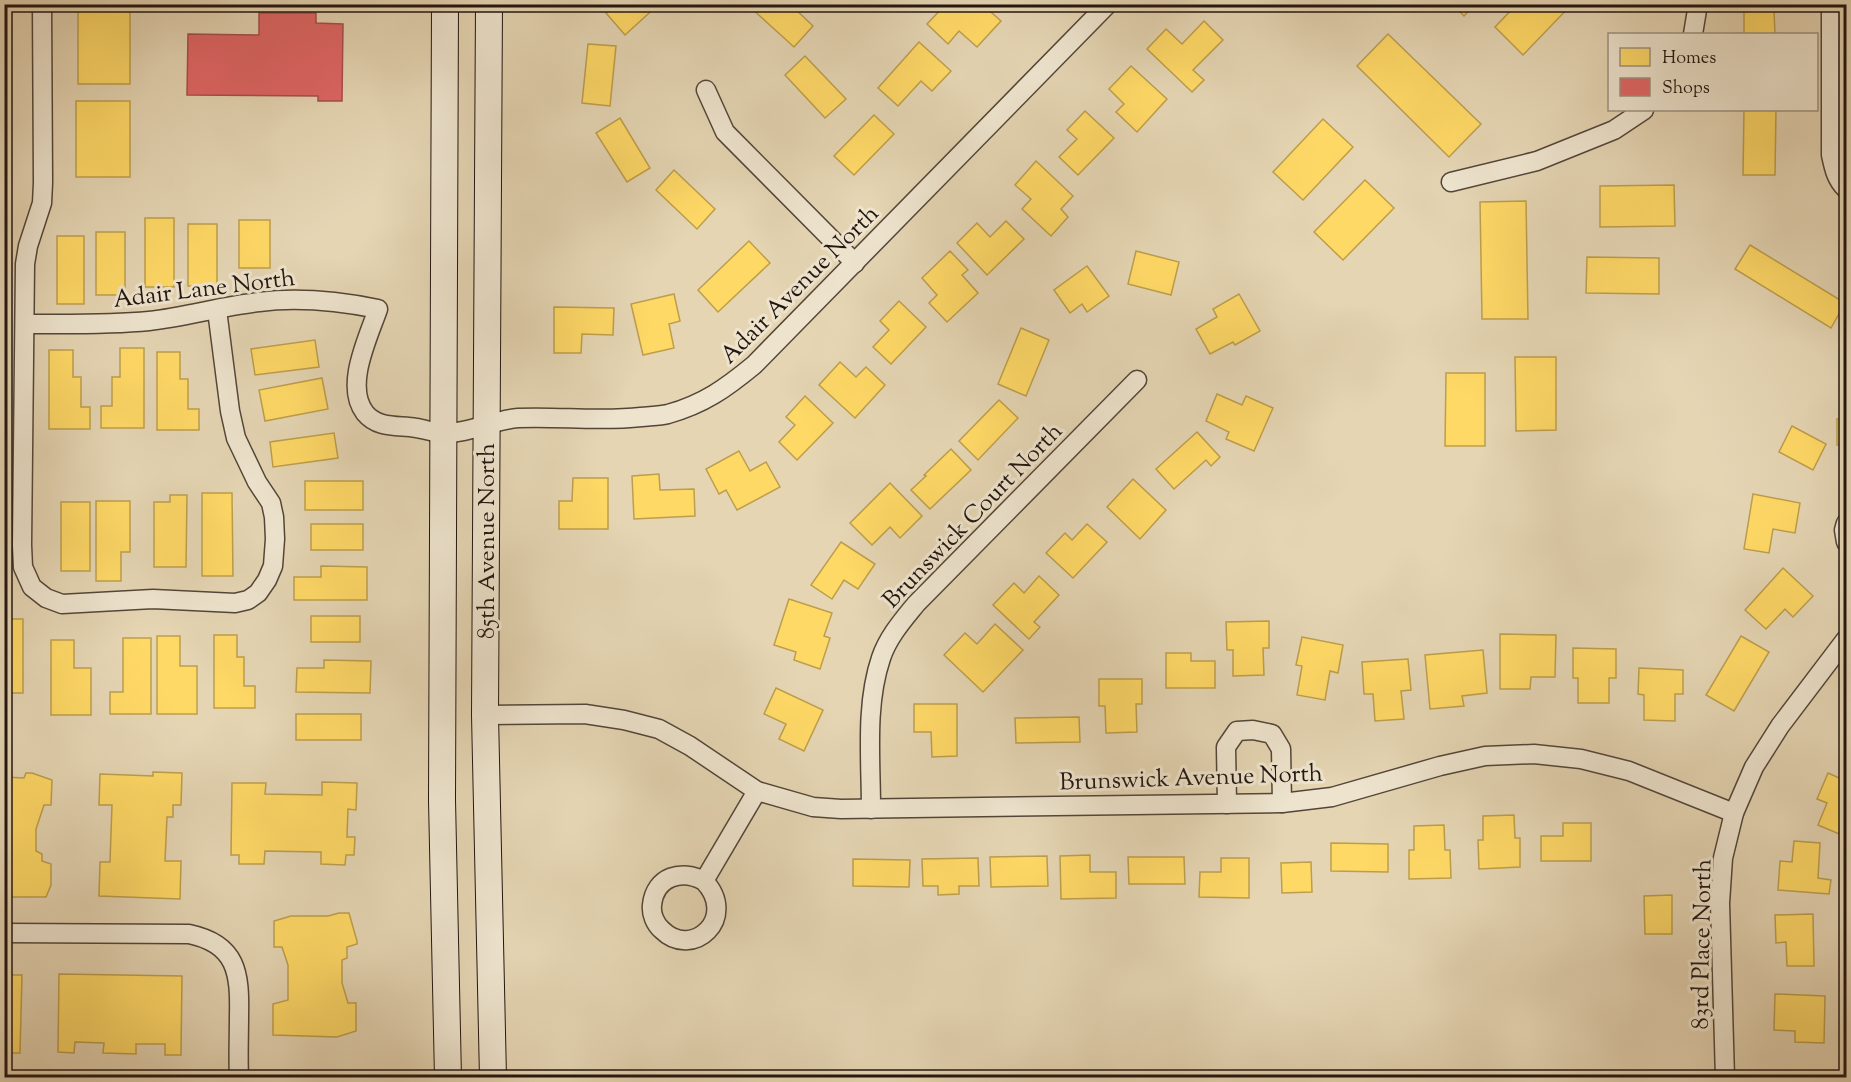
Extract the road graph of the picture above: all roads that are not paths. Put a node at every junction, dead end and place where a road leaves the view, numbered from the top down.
1 (42, 4) edge
2 (445, 4) edge
3 (489, 4) edge
4 (507, 4) edge
5 (1108, 4) edge
6 (1698, 4) edge
7 (1831, 4) edge
8 (1693, 33) edge
9 (706, 90) dead end
10 (1642, 111) edge
11 (1451, 182) dead end
12 (1846, 189) edge
13 (488, 216) junction
14 (855, 263) junction
15 (217, 310) junction
16 (25, 324) junction
17 (1137, 380) dead end
18 (487, 426) junction
19 (442, 434) junction
20 (1846, 523) edge
21 (1846, 542) edge
22 (1846, 639) edge
23 (485, 715) junction
24 (757, 791) junction
25 (1282, 803) junction
26 (1227, 804) junction
27 (871, 809) junction
28 (1734, 813) junction
29 (704, 881) dead end
30 (4, 933) edge
31 (239, 1077) edge
32 (448, 1077) edge
33 (493, 1077) edge
34 (1725, 1077) edge

1 - 16 street
2 - 19 main road, 85th Avenue North
3 - 13 main road, 85th Avenue North
4 - 13 main road
5 - 14 street, Adair Avenue North
6 - 8 street
7 - 12 street
9 - 14 street
10 - 11 street
13 - 18 main road, 85th Avenue North
14 - 18 street, Adair Avenue North
15 - 16 street, Adair Lane North
15 - 16 street
15 - 19 street, Adair Lane North
17 - 27 street, Brunswick Court North
18 - 19 street, Adair Avenue North
18 - 23 main road, 85th Avenue North
19 - 32 main road, 85th Avenue North
20 - 21 street
22 - 28 street
23 - 24 street, Brunswick Avenue North
23 - 33 main road, 85th Avenue North
24 - 27 street, Brunswick Avenue North
24 - 29 street
25 - 26 street, Brunswick Avenue North
25 - 26 street
25 - 28 street, Brunswick Avenue North
26 - 27 street, Brunswick Avenue North
28 - 34 street, 83rd Place North
30 - 31 street

